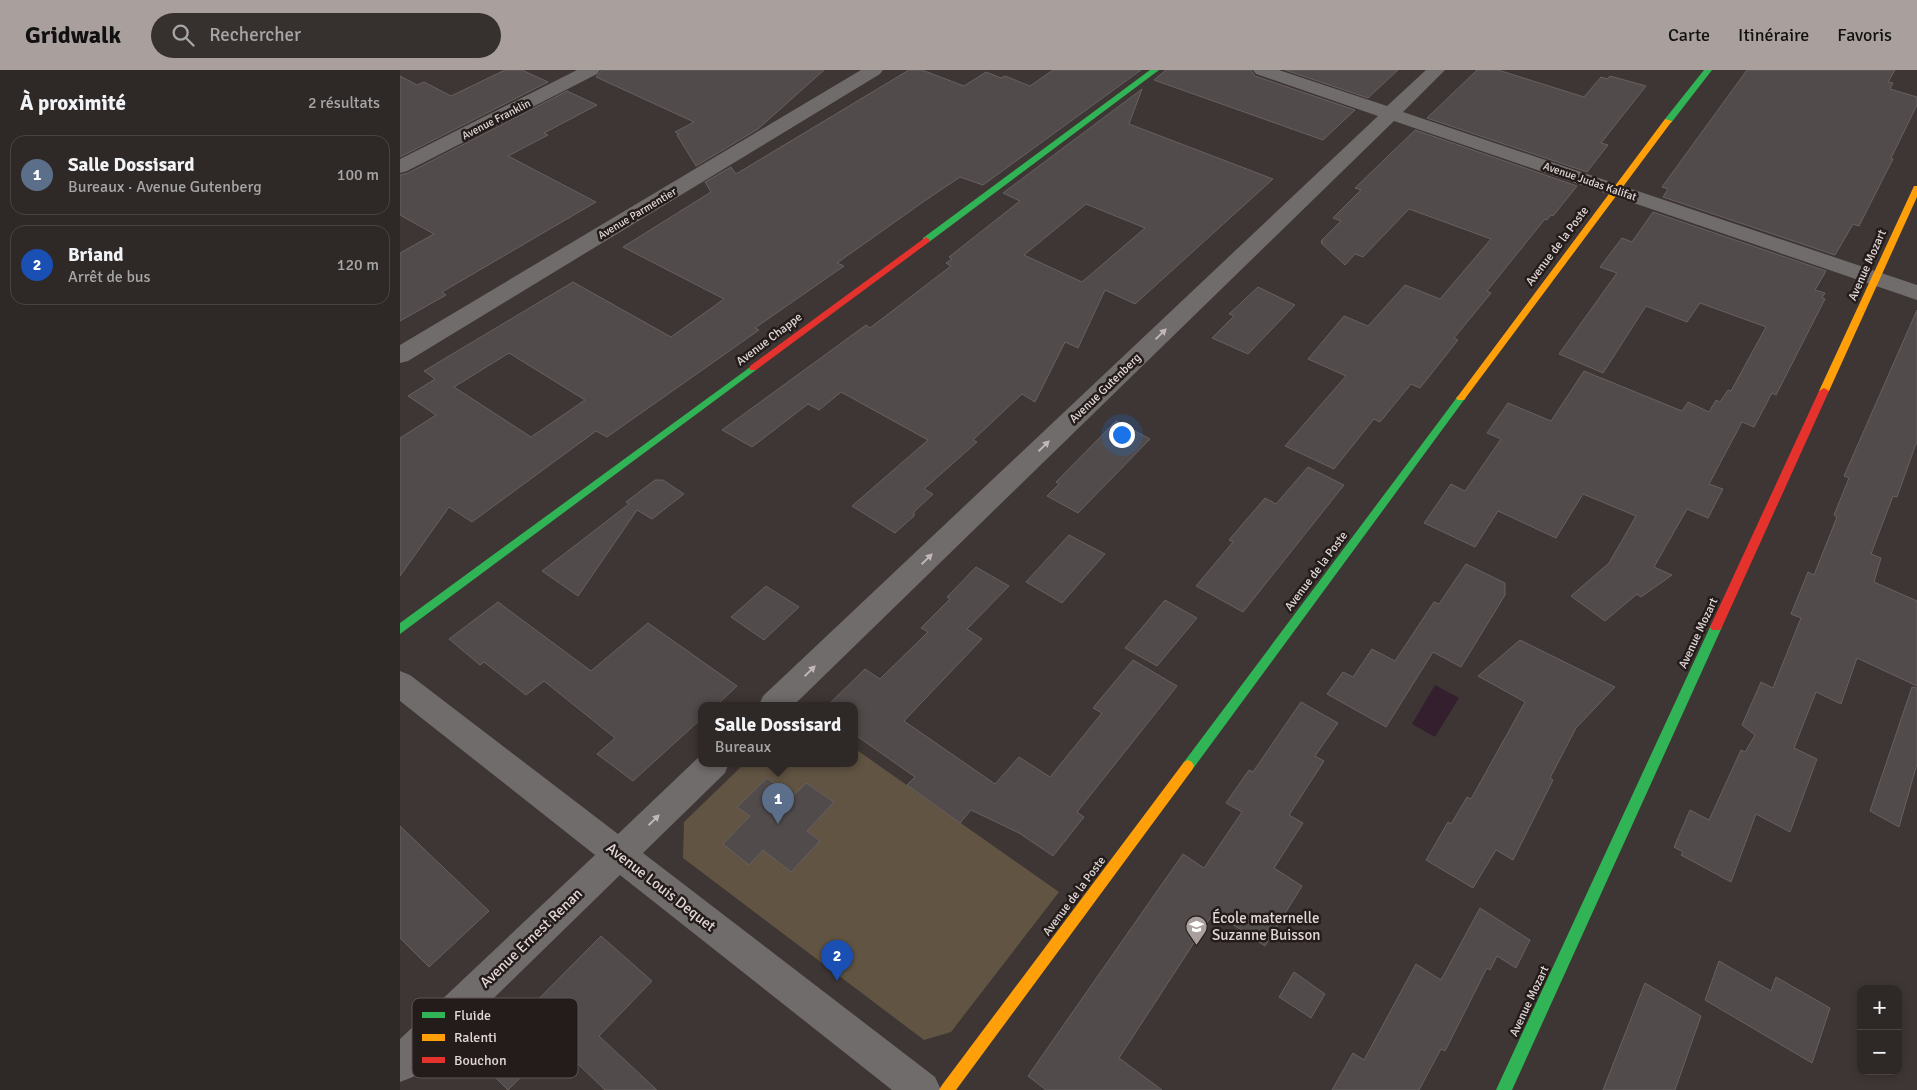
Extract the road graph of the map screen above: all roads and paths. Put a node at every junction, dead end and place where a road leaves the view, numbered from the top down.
1 (591, 70) edge
2 (874, 70) edge
3 (1155, 70) edge
4 (1262, 70) edge
5 (1436, 70) edge
6 (1708, 70) edge
7 (1390, 114) junction
8 (400, 167) edge
9 (1917, 188) edge
10 (1616, 190) junction
11 (1876, 279) junction
12 (1917, 293) edge
13 (400, 355) edge
14 (400, 629) edge
15 (400, 684) edge
16 (777, 702) edge
17 (710, 767) edge
18 (619, 854) junction
19 (469, 998) edge
20 (412, 1052) edge
21 (400, 1064) edge
22 (922, 1090) edge
23 (947, 1090) edge
24 (1504, 1090) edge

1 - 8 street, Avenue Franklin
2 - 13 street, Avenue Parmentier
3 - 14 street, Avenue Chappe
4 - 7 street, Avenue Judas Kalifat
5 - 7 street, Avenue Gutenberg
6 - 10 street, Avenue de la Poste
7 - 10 street, Avenue Judas Kalifat
16 -> 7 street, Avenue Gutenberg
9 - 11 street, Avenue Mozart
10 - 11 street, Avenue Judas Kalifat
10 - 23 street, Avenue de la Poste
11 - 12 street, Avenue Judas Kalifat
11 - 24 street, Avenue Mozart
15 - 18 street, Avenue Louis Dequet
18 -> 17 street
18 - 19 street, Avenue Ernest Renan
18 - 22 street, Avenue Louis Dequet
20 - 21 street, Avenue Ernest Renan

